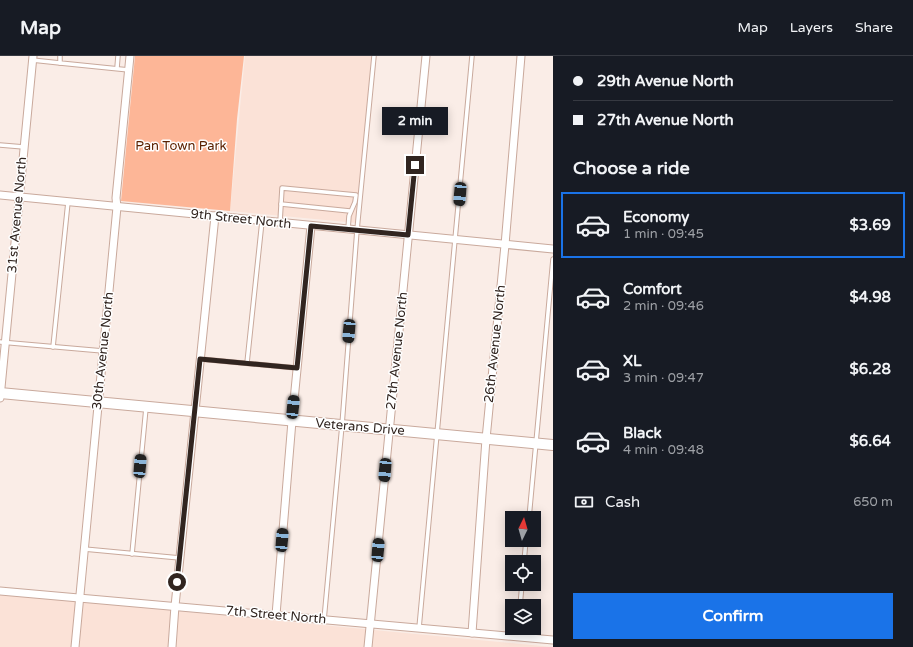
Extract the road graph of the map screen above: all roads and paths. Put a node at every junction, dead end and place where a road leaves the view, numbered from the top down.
1 (60, 56) edge
2 (118, 56) edge
3 (130, 56) edge
4 (374, 56) edge
5 (426, 56) edge
6 (472, 56) edge
7 (521, 56) edge
8 (33, 58) edge
9 (60, 63) junction
10 (117, 68) junction
11 (129, 70) junction
12 (0, 145) edge
13 (24, 147) junction
14 (0, 195) edge
15 (19, 197) junction
16 (68, 202) junction
17 (281, 204) junction
18 (117, 207) junction
19 (350, 211) junction
20 (215, 216) junction
21 (262, 221) junction
22 (280, 223) junction
23 (311, 226) junction
24 (348, 229) junction
25 (357, 230) junction
26 (408, 235) junction
27 (456, 240) junction
28 (505, 245) junction
29 (553, 249) edge
30 (553, 259) edge
31 (3, 343) edge
32 (53, 347) junction
33 (103, 351) junction
34 (200, 359) junction
35 (247, 363) junction
36 (297, 368) junction
37 (0, 393) edge
38 (0, 398) edge
39 (98, 402) junction
40 (146, 407) junction
41 (195, 412) junction
42 (292, 420) junction
43 (342, 425) junction
44 (389, 429) junction
45 (438, 434) junction
46 (486, 438) junction
47 (536, 443) junction
48 (553, 445) edge
49 (529, 511) edge
50 (84, 549) junction
51 (132, 554) junction
52 (180, 558) junction
53 (0, 591) edge
54 (79, 598) junction
55 (175, 606) junction
56 (276, 615) junction
57 (324, 620) junction
58 (370, 624) junction
59 (419, 628) junction
60 (472, 633) junction
61 (517, 637) joint
62 (553, 640) edge
63 (75, 647) edge
64 (172, 647) edge
65 (368, 647) edge

1 - 9 lane
2 - 10 lane
3 - 11 street, 30th Avenue North
4 - 25 lane
5 - 26 street, 27th Avenue North
6 - 27 lane
7 - 28 street, 26th Avenue North
8 - 9 lane
8 - 13 street, 31st Avenue North
9 - 10 lane
10 - 11 lane
11 - 18 street, 30th Avenue North
12 - 13 lane
13 - 15 street, 31st Avenue North
14 - 15 street, 9th Street North
15 - 16 street, 9th Street North
15 - 31 street, 31st Avenue North
16 - 18 street, 9th Street North
16 - 32 lane
17 - 19 lane
17 - 19 lane
17 - 22 lane
18 - 20 street, 9th Street North
18 - 33 street, 30th Avenue North
19 - 24 lane
20 - 21 street, 9th Street North
20 - 34 street
21 - 22 street, 9th Street North
21 - 35 lane
22 - 23 street, 9th Street North
23 - 24 street, 9th Street North
23 - 36 street
24 - 25 street, 9th Street North
25 - 26 street, 9th Street North
25 - 43 lane
26 - 27 street, 9th Street North
26 - 44 street, 27th Avenue North
27 - 28 street, 9th Street North
27 - 45 lane
28 - 29 street, 9th Street North
28 - 46 street, 26th Avenue North
30 - 47 lane
31 - 32 lane
31 - 37 street, 31st Avenue North
32 - 33 lane
33 - 39 street, 30th Avenue North
34 - 35 lane
34 - 41 street
35 - 36 lane
36 - 42 street
37 - 38 street, 31st Avenue North
37 - 39 main road, Veterans Drive
39 - 40 main road, Veterans Drive
39 - 50 street, 30th Avenue North
40 - 41 main road, Veterans Drive
40 - 51 lane
41 - 42 main road, Veterans Drive
41 - 52 street
42 - 43 main road, Veterans Drive
42 - 56 street
43 - 44 main road, Veterans Drive
43 - 57 lane
44 - 45 main road, Veterans Drive
44 - 58 street, 27th Avenue North
45 - 46 main road, Veterans Drive
45 - 59 lane
46 - 47 main road, Veterans Drive
46 - 60 street, 26th Avenue North
47 - 48 main road, Veterans Drive
47 - 49 lane
50 - 51 lane
50 - 54 street, 30th Avenue North
51 - 52 lane
52 - 55 street
53 - 54 street, 7th Street North
54 - 55 street, 7th Street North
54 - 63 street, 30th Avenue North
55 - 56 street, 7th Street North
55 - 64 street
56 - 57 street, 7th Street North
57 - 58 street, 7th Street North
58 - 59 street, 7th Street North
58 - 65 street, 27th Avenue North
59 - 60 street, 7th Street North
60 - 61 street, 7th Street North
61 - 62 street, 7th Street North

